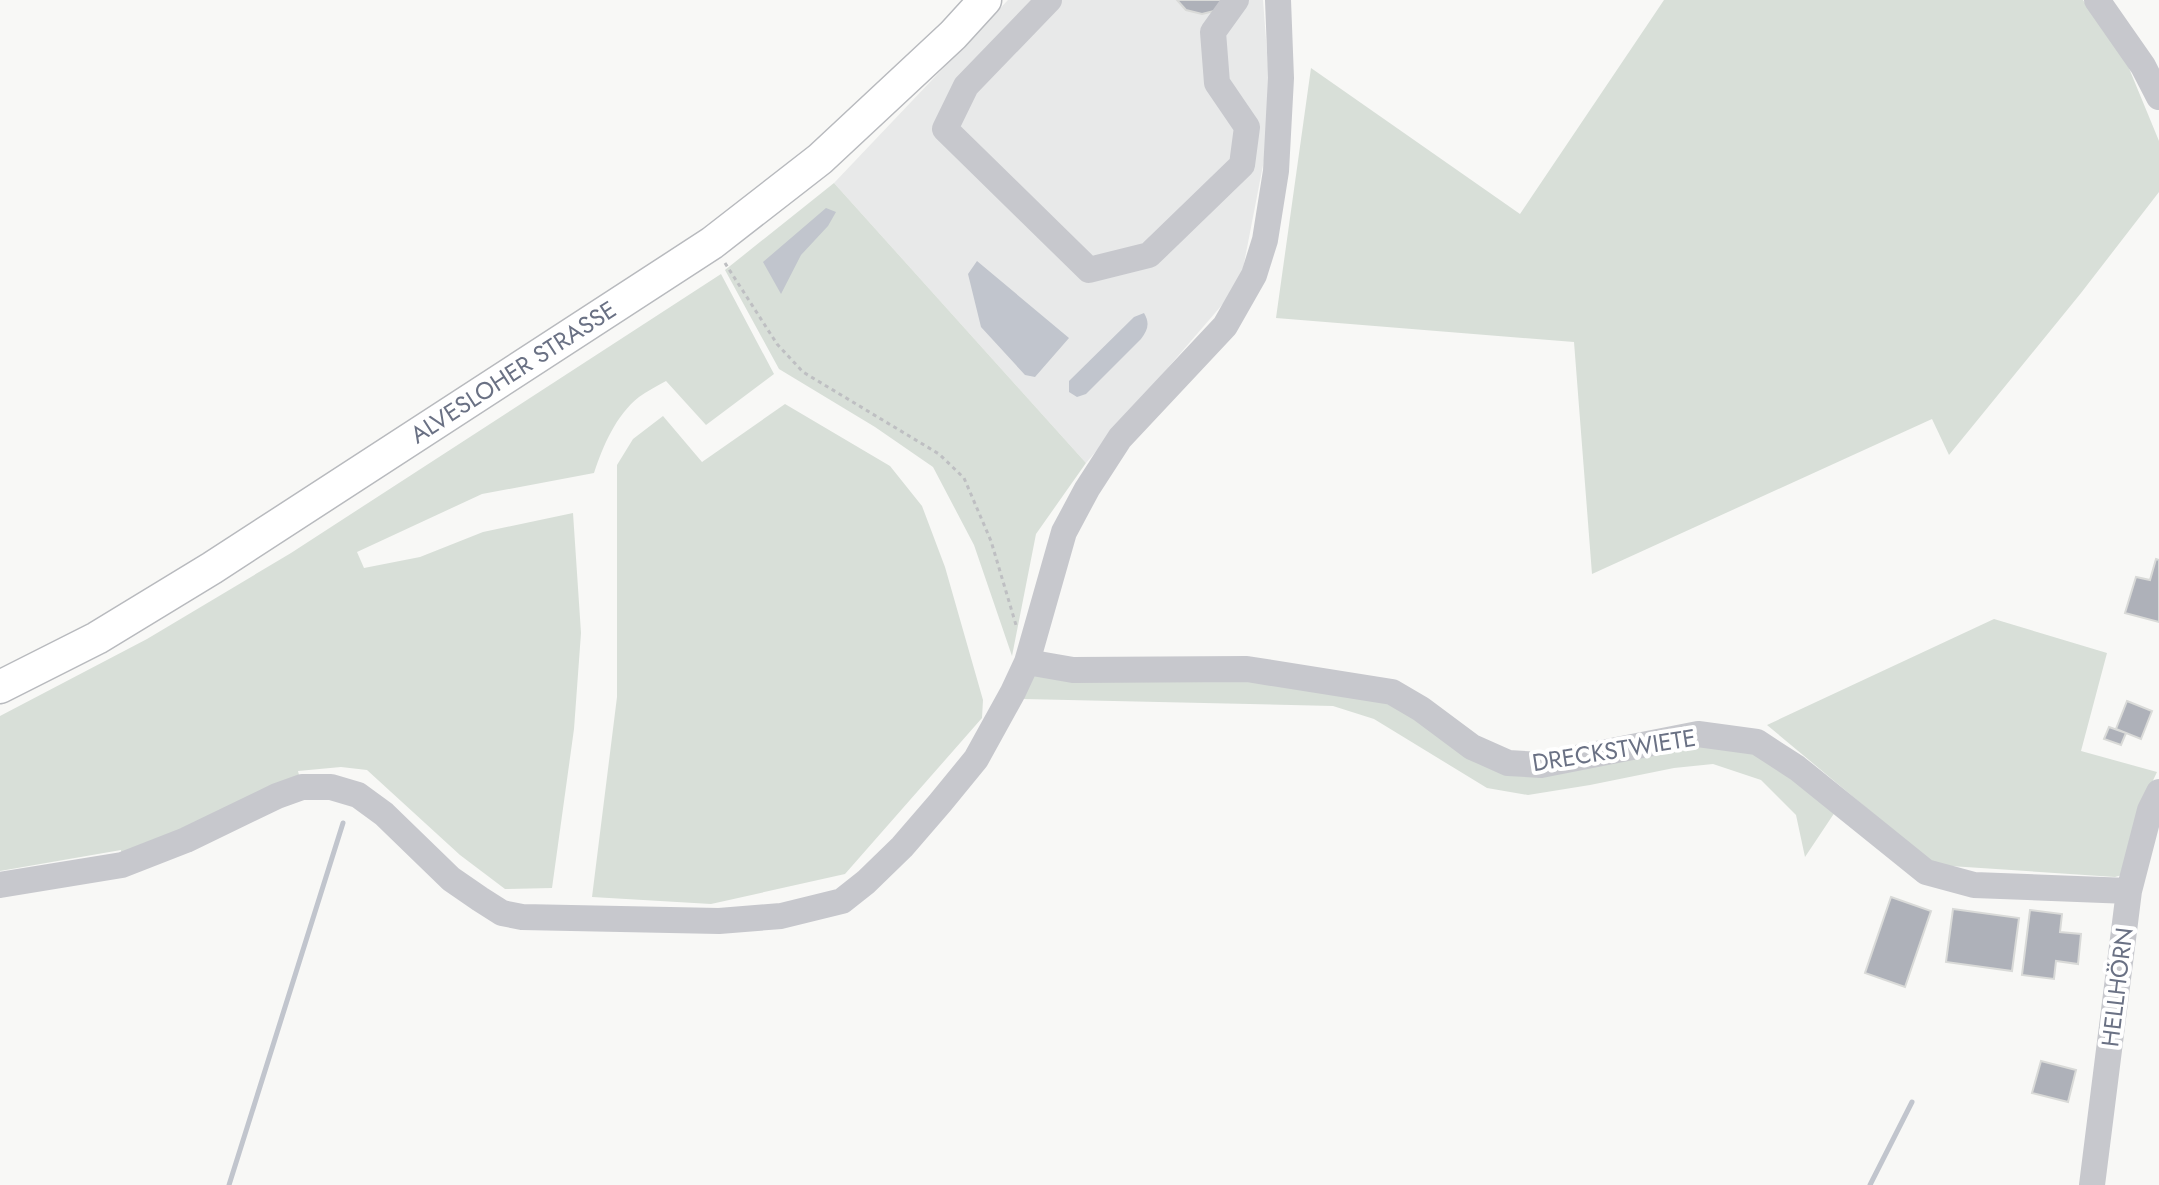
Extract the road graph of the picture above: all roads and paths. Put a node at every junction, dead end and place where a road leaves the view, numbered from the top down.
1 (985, 0) edge
2 (1049, 0) edge
3 (1236, 0) edge
4 (1278, 0) edge
5 (2097, 0) edge
6 (2159, 97) edge
7 (712, 243) junction
8 (1027, 662) junction
9 (0, 687) edge
10 (2159, 792) edge
11 (0, 885) edge
12 (2129, 891) junction
13 (2092, 1185) edge

1 - 7 main road, ALVESLOHER STRASSE
2 - 3 street
4 - 8 street
5 - 6 street
7 - 8 path
7 - 9 main road, ALVESLOHER STRASSE
8 - 11 street
8 - 12 street, DRECKSTWIETE
10 - 12 street, HELLHÖRN
12 - 13 street, HELLHÖRN

